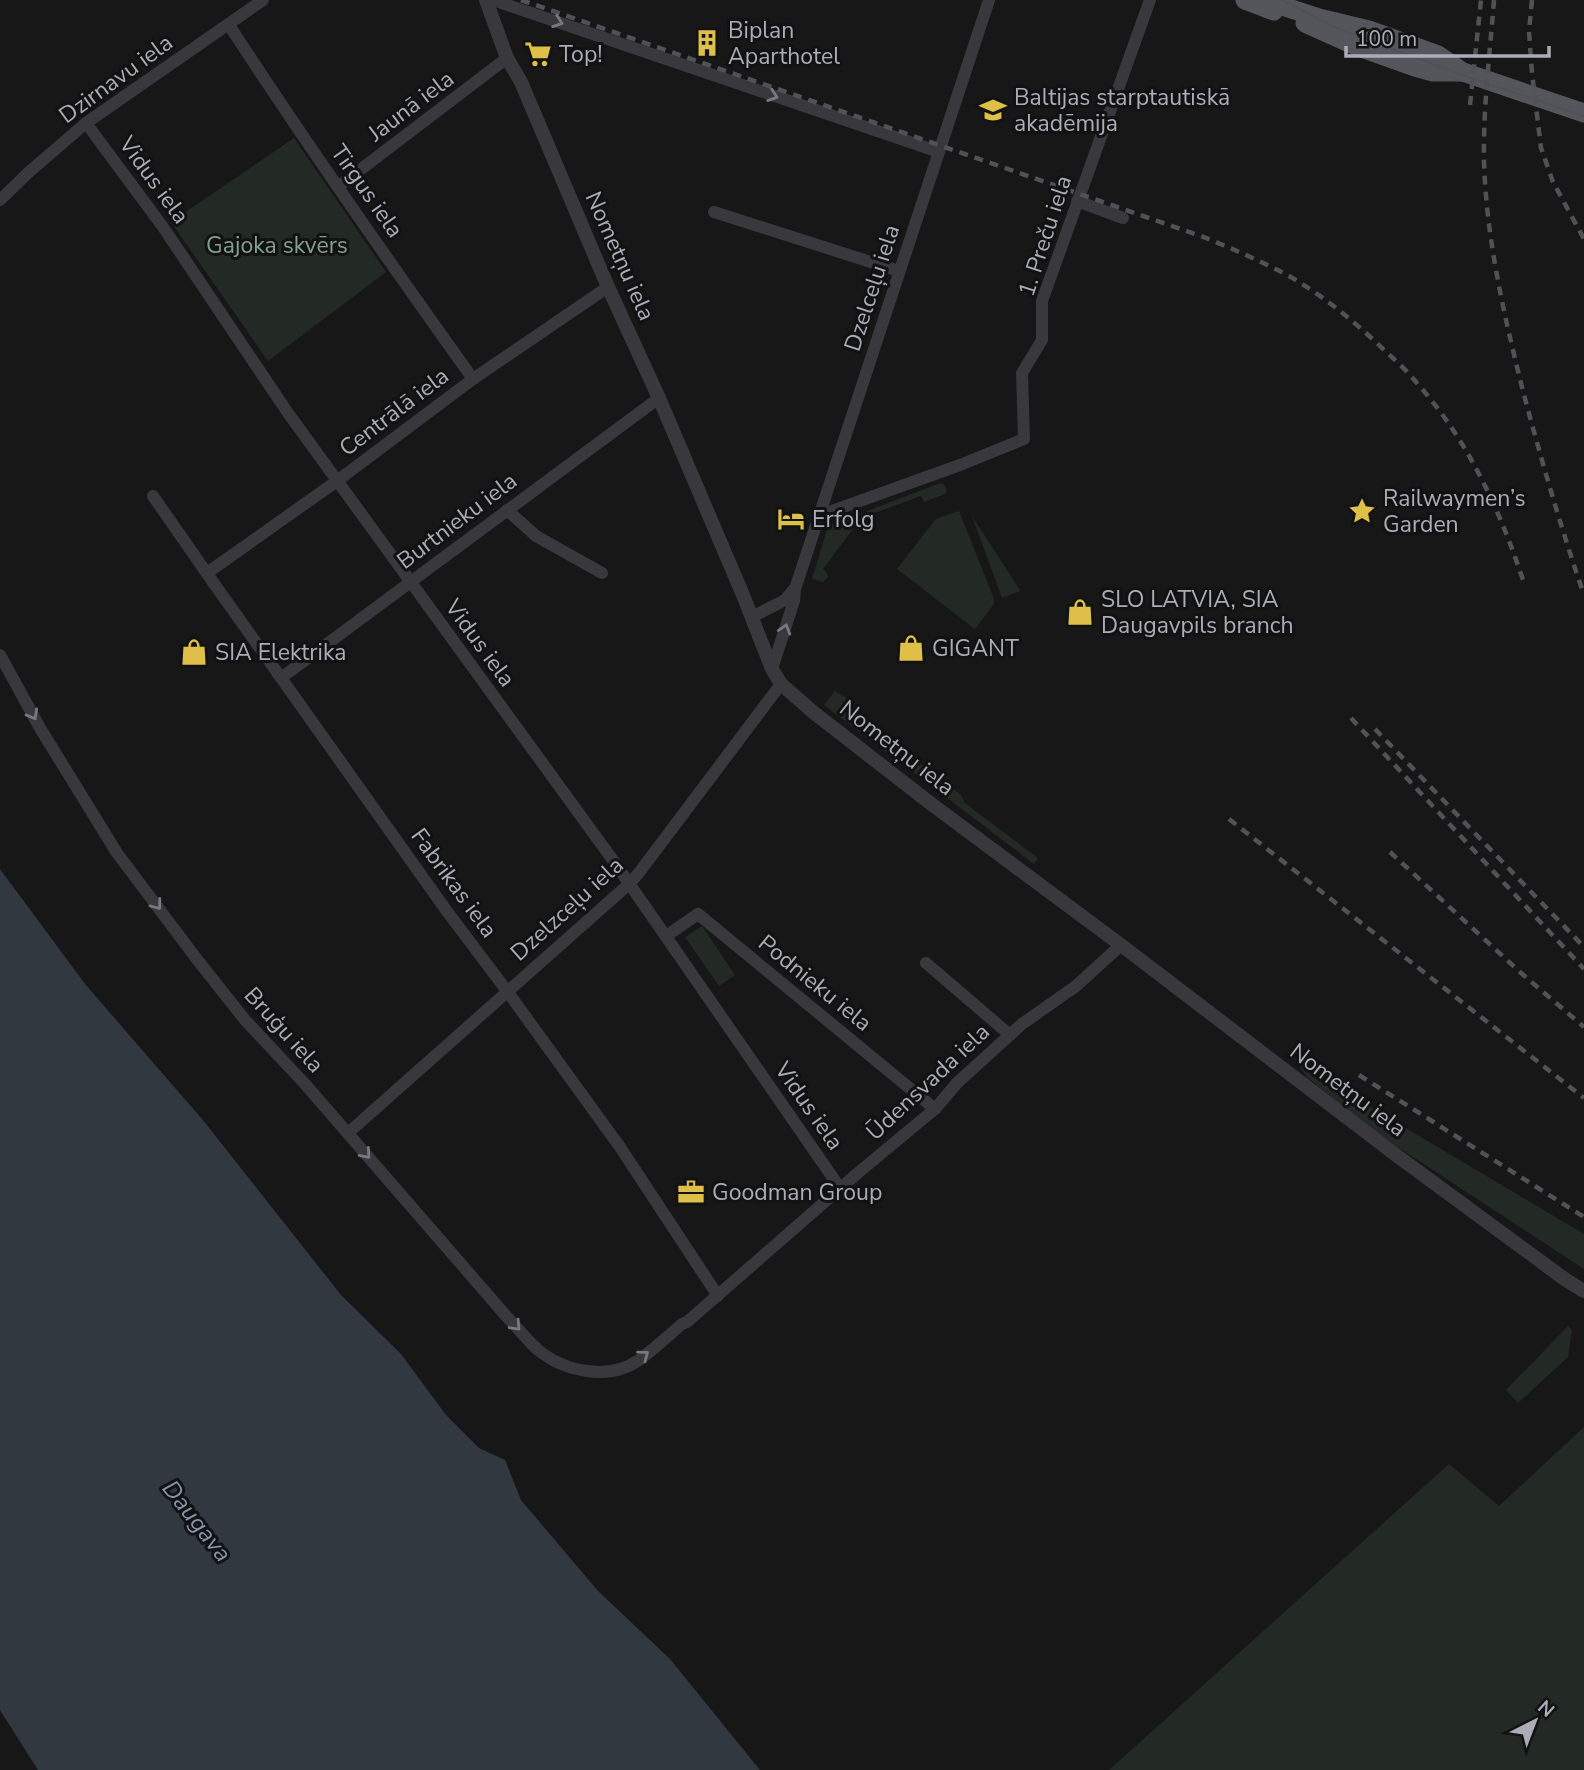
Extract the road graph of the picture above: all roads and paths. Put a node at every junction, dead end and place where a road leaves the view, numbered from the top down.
1 (263, 0) edge
2 (486, 0) edge
3 (493, 0) edge
4 (989, 0) edge
5 (1150, 0) edge
6 (1245, 0) edge
7 (1264, 0) edge
8 (229, 25) junction
9 (508, 58) junction
10 (1463, 72) junction
11 (1584, 113) edge
12 (86, 123) junction
13 (939, 152) junction
14 (339, 186) junction
15 (0, 200) edge
16 (1077, 201) junction
17 (714, 212) dead end
18 (1123, 218) dead end
19 (899, 271) junction
20 (608, 287) junction
21 (473, 379) junction
22 (659, 398) junction
23 (337, 481) junction
24 (153, 496) dead end
25 (506, 510) junction
26 (818, 516) junction
27 (207, 573) junction
28 (602, 573) dead end
29 (410, 582) junction
30 (795, 589) junction
31 (752, 617) junction
32 (0, 655) edge
33 (772, 669) junction
34 (281, 678) junction
35 (781, 684) junction
36 (629, 884) junction
37 (666, 936) junction
38 (1121, 945) junction
39 (926, 963) dead end
40 (507, 991) junction
41 (1010, 1035) junction
42 (935, 1109) junction
43 (348, 1133) junction
44 (840, 1188) junction
45 (1584, 1291) edge
46 (718, 1296) junction
47 (599, 1372) joint

1 - 8 street, Dzirnavu iela
2 - 9 street, Nometņu iela
3 -> 13 street
4 - 13 street, Dzelceļu iela
5 - 16 street, 1. Preču iela
6 - 10 main road
7 - 10 main road
8 - 12 street, Dzirnavu iela
8 - 14 street, Tirgus iela
9 - 14 street, Jaunā iela
9 - 20 street, Nometņu iela
10 - 11 main road
12 - 15 street, Dzirnavu iela
12 - 23 street, Vidus iela
13 - 19 street, Dzelceļu iela
14 - 21 street, Tirgus iela
16 - 18 street
16 - 26 street, 1. Preču iela
17 - 19 street
19 - 26 street, Dzelceļu iela
20 - 21 street, Centrālā iela
20 - 22 street, Nometņu iela
21 - 23 street, Centrālā iela
22 - 25 street, Burtnieku iela
22 - 31 street, Nometņu iela
23 - 27 street, Centrālā iela
23 - 29 street, Vidus iela
24 - 27 street, Fabrikas iela
25 - 28 street
25 - 29 street, Burtnieku iela
26 - 30 street, Dzelceļu iela
27 - 34 street, Fabrikas iela
29 - 34 street, Burtnieku iela
29 - 36 street, Vidus iela
30 - 31 street
33 -> 30 street, Dzelceļu iela
31 - 33 street, Nometņu iela
32 -> 43 street, Bruģu iela
33 - 35 street, Nometņu iela
34 - 40 street, Fabrikas iela
35 - 36 street, Dzelzceļu iela
35 - 38 street, Nometņu iela
36 - 37 street, Vidus iela
36 - 40 street, Dzelzceļu iela
37 - 42 street, Podnieku iela
37 - 44 street, Vidus iela
38 - 41 street, Ūdensvada iela
38 - 45 street, Nometņu iela
39 - 41 street
40 - 43 street, Dzelzceļu iela
40 - 46 street, Fabrikas iela
41 - 42 street, Ūdensvada iela
42 - 44 street, Ūdensvada iela
43 -> 47 street, Bruģu iela
44 - 46 street, Ūdensvada iela
47 -> 46 street, Ūdensvada iela

